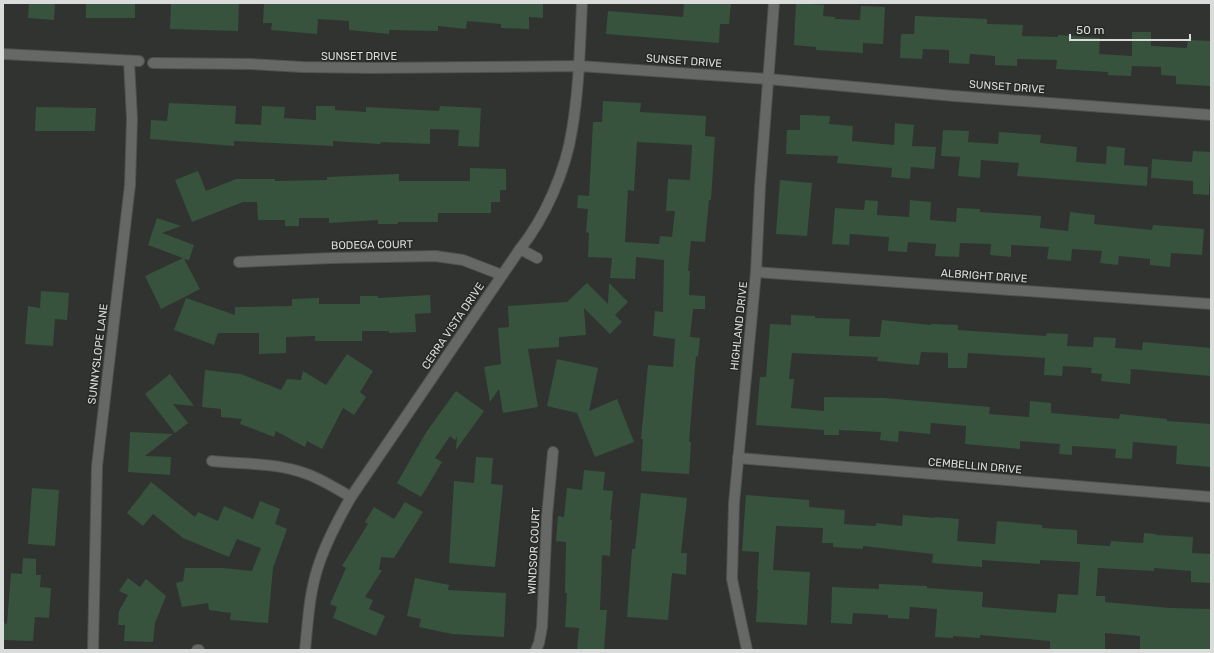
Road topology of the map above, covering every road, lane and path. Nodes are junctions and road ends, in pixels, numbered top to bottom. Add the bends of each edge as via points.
1 (582, 3) edge
2 (774, 3) edge
3 (3, 54) edge
4 (153, 63) dead end
5 (578, 66) junction
6 (768, 79) junction
7 (1211, 115) edge
8 (520, 249) junction
9 (537, 258) dead end
10 (239, 262) dead end
11 (756, 272) junction
12 (502, 275) junction
13 (1211, 304) edge
14 (553, 452) dead end
15 (738, 458) junction
16 (212, 461) dead end
17 (351, 497) junction
18 (1211, 497) edge
19 (92, 650) edge
20 (304, 650) edge
21 (536, 650) edge
22 (747, 650) edge

1 - 5 street, CERRA VISTA DRIVE
2 - 6 street, HIGHLAND DRIVE
3 - 19 street, SUNNYSLOPE LANE via 134,61 130,185 97,466
4 - 5 street, SUNSET DRIVE via 372,68
5 - 6 street, SUNSET DRIVE
5 - 8 street, CERRA VISTA DRIVE via 572,132 561,175 548,205
6 - 7 street, SUNSET DRIVE
6 - 11 street, HIGHLAND DRIVE
8 - 9 street
8 - 12 street, CERRA VISTA DRIVE
10 - 12 street, BODEGA COURT via 435,256 463,260
11 - 13 street, ALBRIGHT DRIVE
11 - 15 street, HIGHLAND DRIVE
12 - 17 street, CERRA VISTA DRIVE
14 - 21 street, WINDSOR COURT via 542,627
15 - 18 street, CEMBELLIN DRIVE
15 - 22 street, HIGHLAND DRIVE via 732,579
16 - 17 street via 283,467 300,471
17 - 20 street, CERRA VISTA DRIVE via 318,567 310,602

